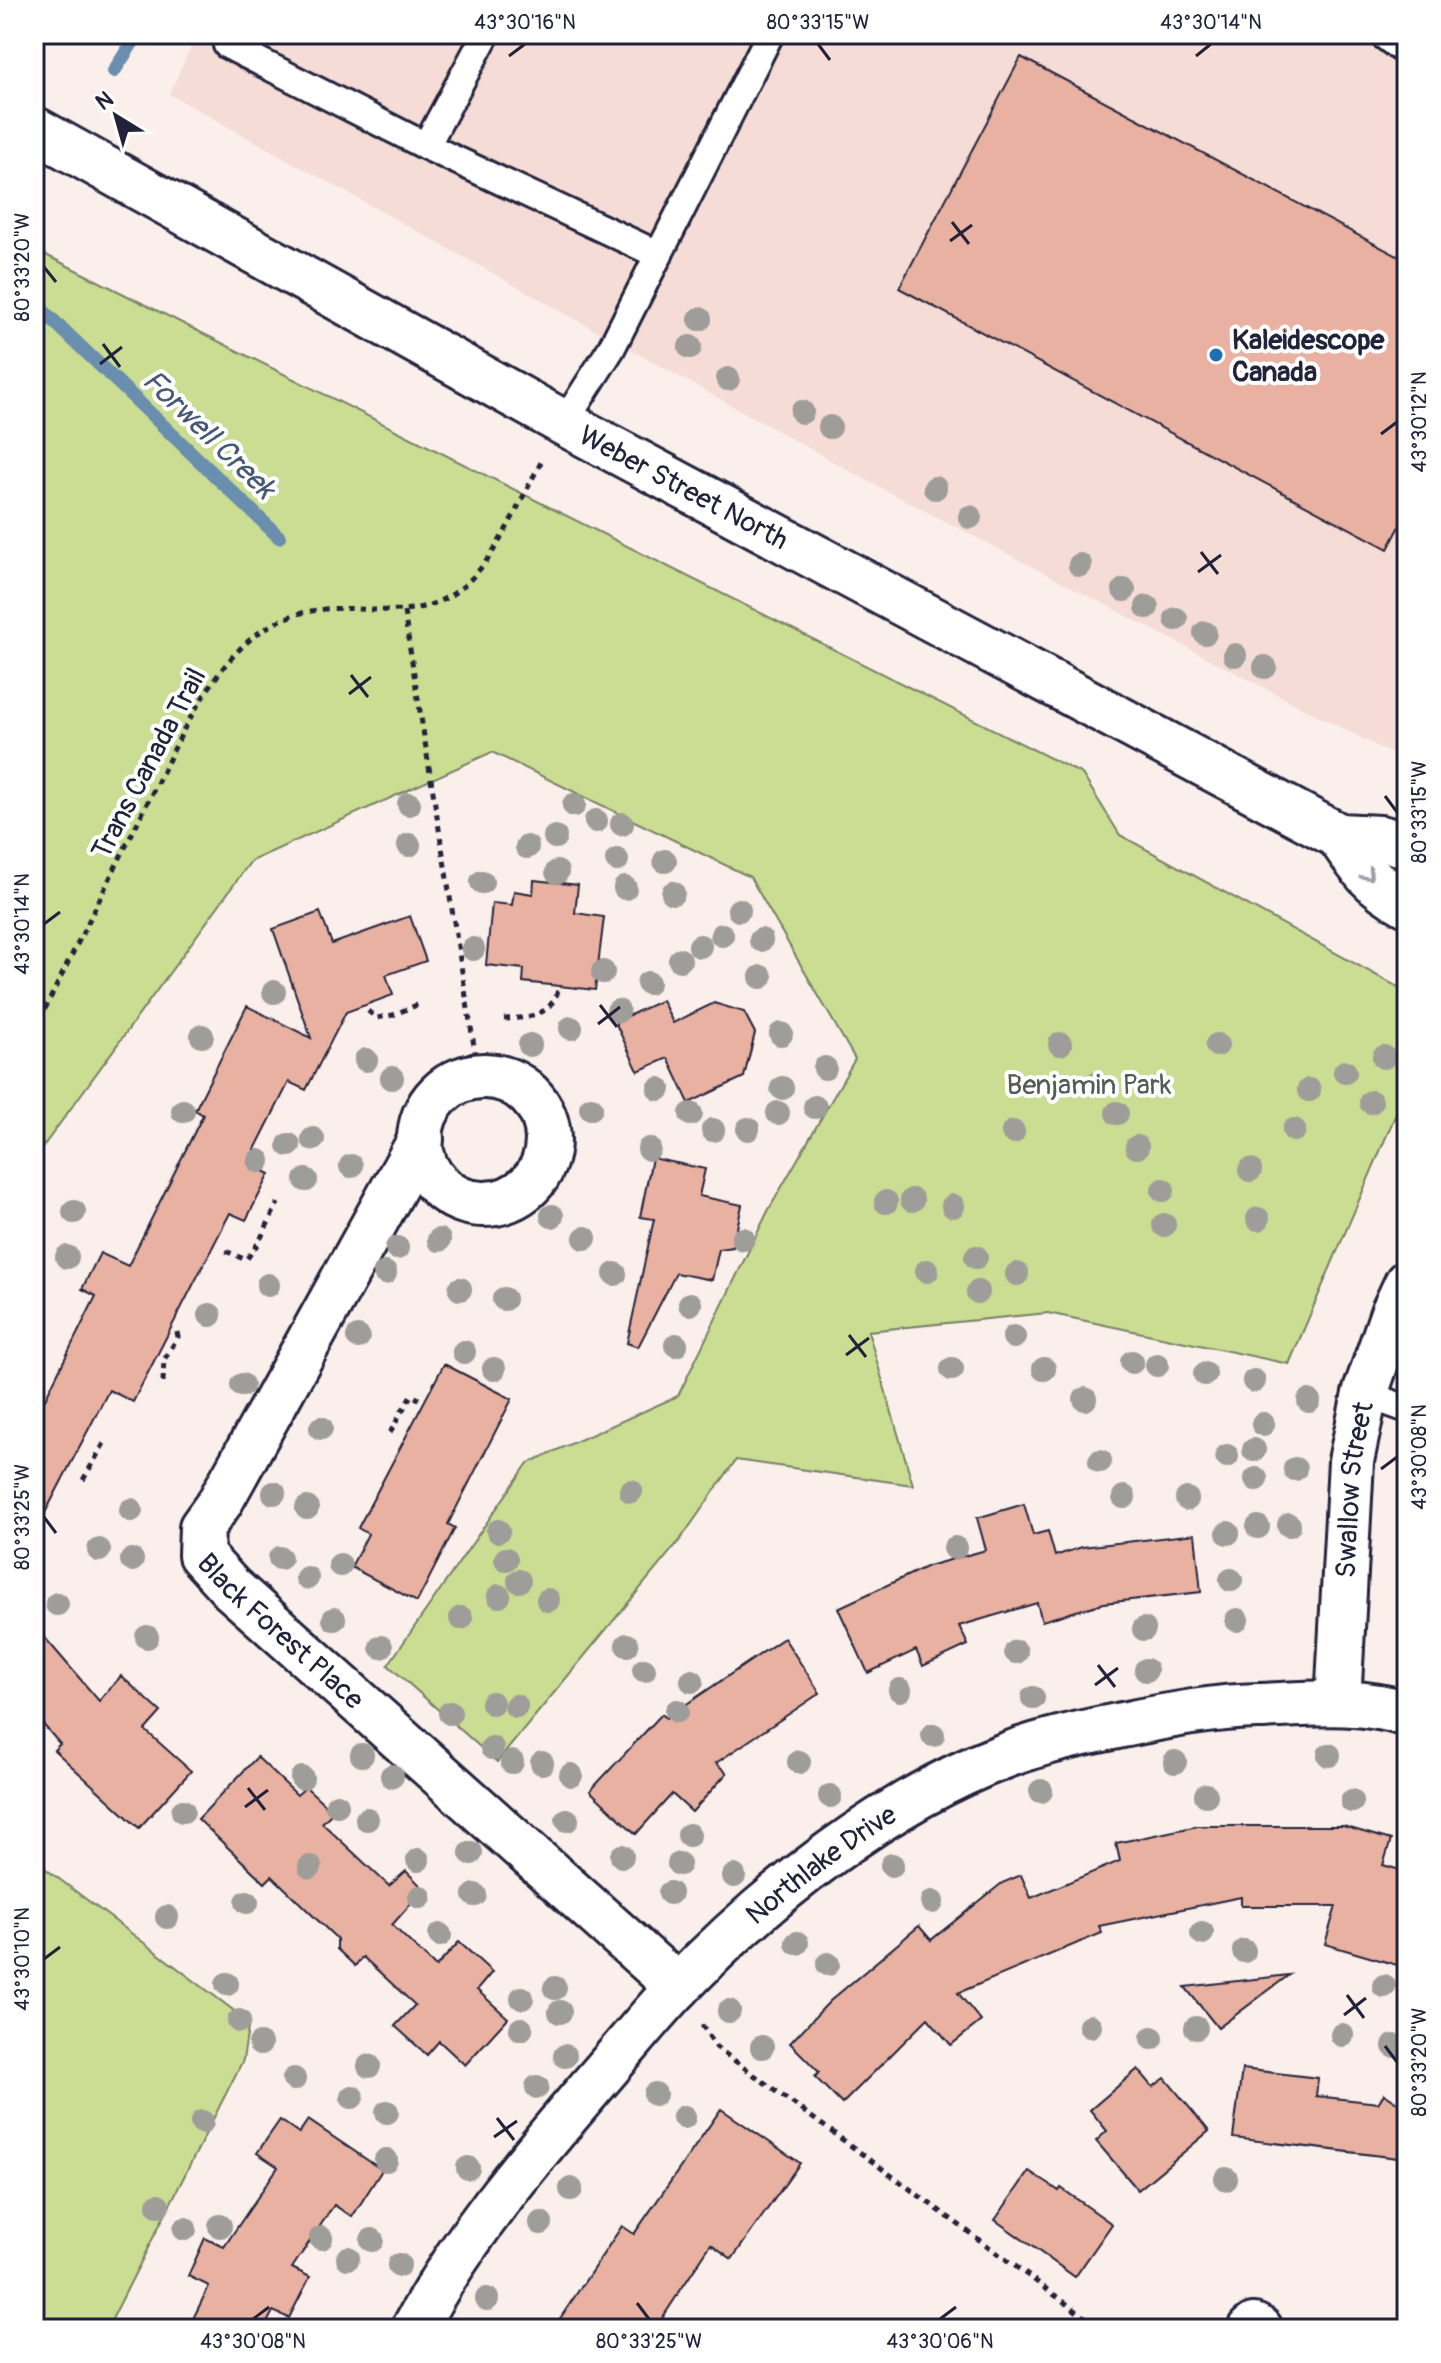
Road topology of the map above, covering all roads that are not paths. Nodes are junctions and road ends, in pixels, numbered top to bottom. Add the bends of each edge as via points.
1 (486, 34) edge
2 (770, 34) edge
3 (1382, 34) edge
4 (227, 45) dead end
5 (1407, 53) edge
6 (34, 129) edge
7 (426, 146) junction
8 (659, 255) junction
9 (564, 423) junction
10 (1339, 836) junction
11 (1407, 845) edge
12 (1407, 904) edge
13 (421, 1139) junction
14 (1407, 1283) edge
15 (1365, 1394) junction
16 (1407, 1409) edge
17 (1338, 1703) junction
18 (1407, 1714) edge
19 (678, 1987) junction
20 (414, 2329) edge
21 (1250, 2329) edge
22 (1260, 2329) edge

1 - 7 lane
2 - 8 lane
3 - 5 lane
4 - 7 lane
6 - 9 street, Weber Street North
7 - 8 lane
8 - 9 lane via 611,349
9 - 10 street, Weber Street North
10 - 11 street, Weber Street North
10 -> 12 street, Weber Street North via 1365,876
13 - 13 street, Black Forest Place via 428,1110 446,1089 479,1077 508,1080 523,1088 542,1113 547,1151 542,1170 528,1188 505,1202 488,1204 454,1197 436,1183 425,1164
13 - 19 street, Black Forest Place via 202,1527 201,1555 231,1588
14 - 15 street, Swallow Street
15 - 16 lane
15 - 17 street, Swallow Street via 1349,1474
17 - 18 street, Northlake Drive
17 - 19 street, Northlake Drive via 1201,1709 1056,1740 987,1763 891,1811 832,1853 736,1930
19 - 20 street, Northlake Drive via 477,2225
21 - 22 street

